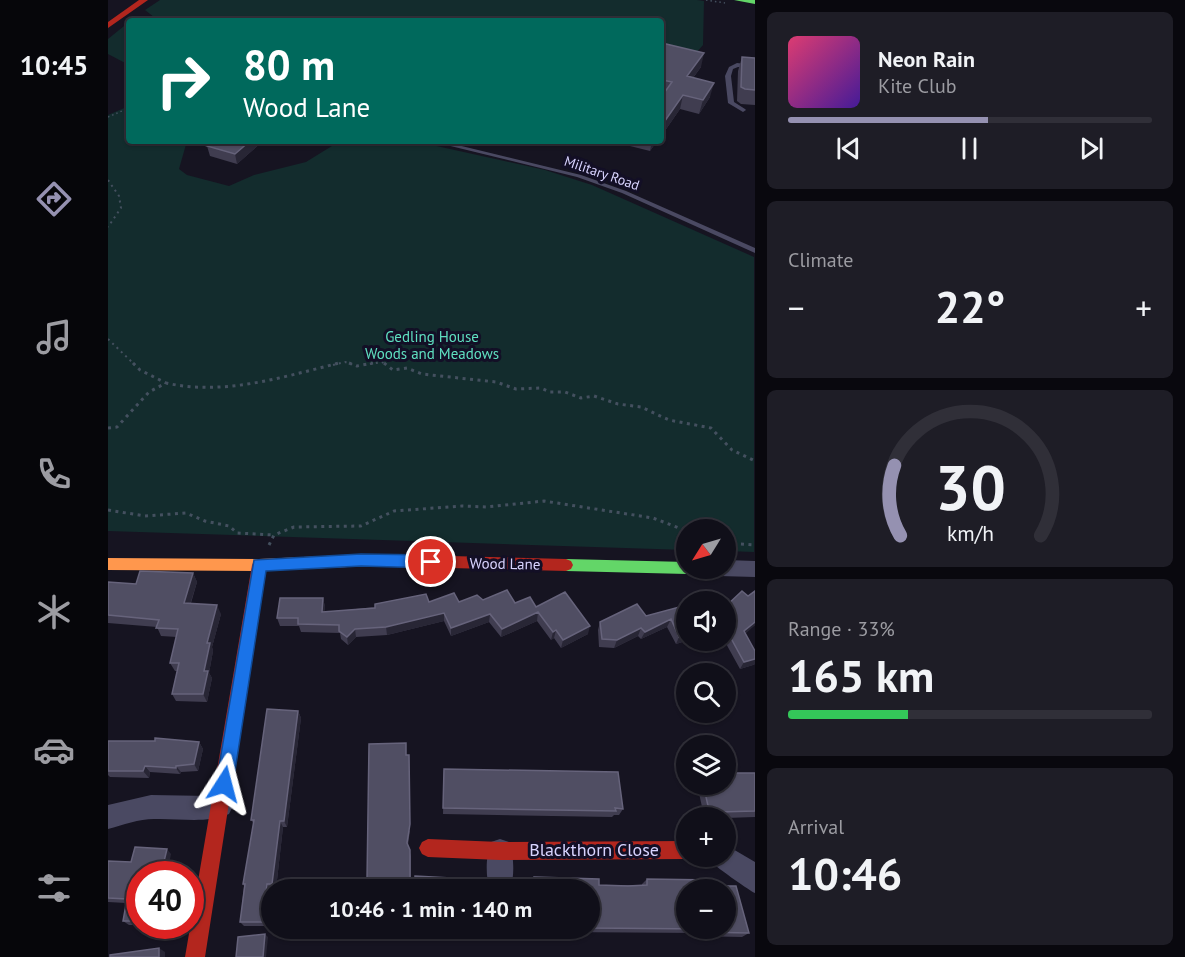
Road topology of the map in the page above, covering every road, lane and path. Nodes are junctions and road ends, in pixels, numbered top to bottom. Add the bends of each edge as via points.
1 (144, 0) edge
2 (738, 0) edge
3 (754, 3) edge
4 (108, 26) edge
5 (754, 67) edge
6 (718, 80) dead end
7 (729, 81) junction
8 (126, 109) edge
9 (743, 110) dead end
10 (108, 117) edge
11 (446, 144) edge
12 (108, 180) edge
13 (108, 227) edge
14 (754, 251) edge
15 (108, 339) edge
16 (166, 382) junction
17 (108, 428) edge
18 (754, 461) edge
19 (108, 510) edge
20 (676, 527) edge
21 (274, 535) junction
22 (736, 544) edge
23 (754, 545) edge
24 (108, 564) edge
25 (259, 565) junction
26 (676, 568) edge
27 (736, 568) edge
28 (754, 569) edge
29 (221, 806) junction
30 (108, 817) edge
31 (428, 848) dead end
32 (501, 850) junction
33 (676, 850) edge
34 (736, 864) edge
35 (500, 879) edge
36 (754, 881) edge
37 (195, 957) edge

1 - 4 street
2 - 3 street
5 - 7 lane via 731,68
6 - 7 lane
7 - 9 lane via 731,103
8 - 10 path
11 - 14 lane, Military Road via 579,176 624,192
12 - 13 path via 120,196 121,208
15 - 16 path via 140,370
16 - 17 path via 148,392 117,427
16 - 18 path via 179,387 218,387 345,362 357,366 382,362 393,370 407,368 422,374 496,382 516,389 541,388 641,407 669,420 711,428 732,450
19 - 21 path via 145,516 186,513 229,526 237,533
20 - 21 path via 605,508 544,501 394,511 360,526 294,527
21 - 25 path
22 - 23 path
24 - 25 street, Wood Lane
25 - 26 street, Wood Lane via 361,560
25 - 29 street
27 - 28 street
29 - 30 street via 150,807
29 - 37 street
31 - 32 street, Blackthorn Close
32 - 33 street, Blackthorn Close
32 - 35 street
34 - 36 street

